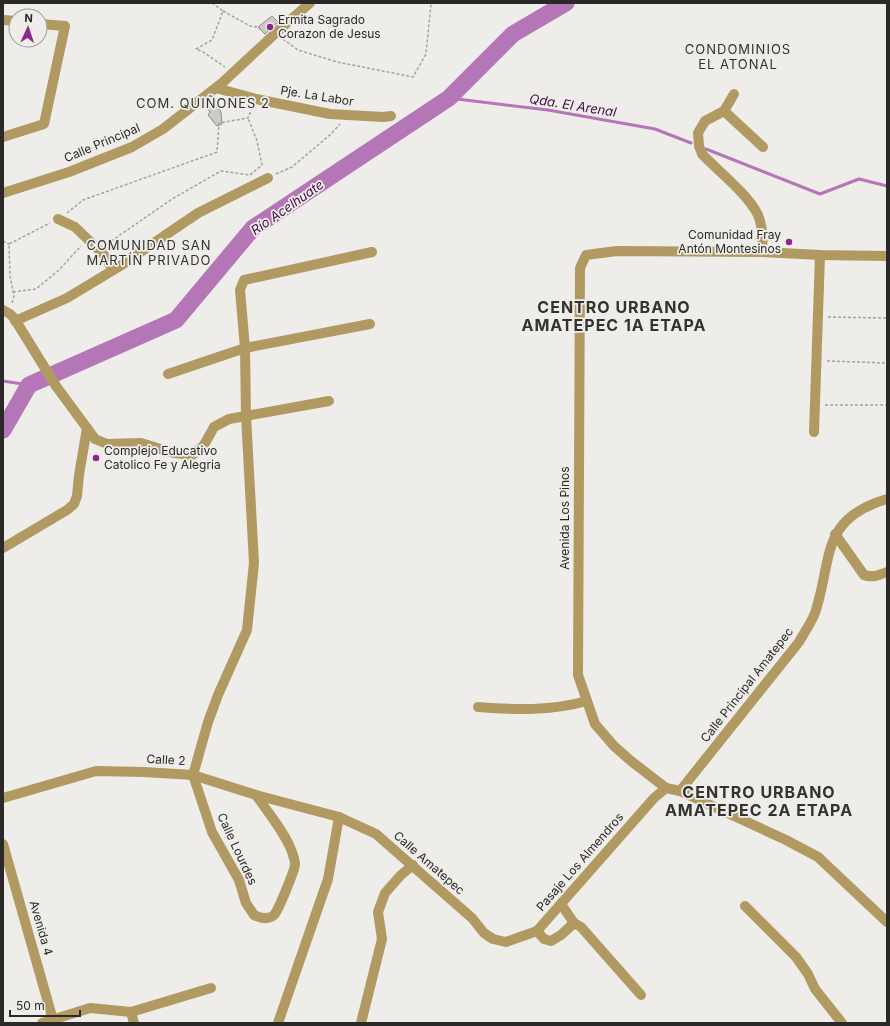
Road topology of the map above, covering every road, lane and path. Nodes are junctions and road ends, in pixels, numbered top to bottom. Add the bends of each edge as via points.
1 (212, 3) edge
2 (310, 3) edge
3 (429, 3) edge
4 (223, 11) junction
5 (48, 25) edge
6 (272, 36) junction
7 (233, 73) junction
8 (216, 88) junction
9 (734, 94) dead end
10 (256, 99) junction
11 (724, 111) junction
12 (347, 115) junction
13 (391, 116) dead end
14 (248, 118) junction
15 (3, 137) edge
16 (762, 147) dead end
17 (268, 178) joint
18 (3, 193) edge
19 (58, 219) junction
20 (87, 239) junction
21 (3, 241) edge
22 (9, 244) junction
23 (98, 249) junction
24 (372, 252) dead end
25 (762, 252) junction
26 (820, 255) junction
27 (887, 256) edge
28 (113, 270) junction
29 (13, 292) junction
30 (9, 315) edge
31 (818, 316) junction
32 (887, 318) edge
33 (370, 324) dead end
34 (245, 348) junction
35 (817, 360) junction
36 (887, 362) edge
37 (168, 374) dead end
38 (329, 401) dead end
39 (815, 404) junction
40 (887, 406) edge
41 (246, 416) junction
42 (87, 428) junction
43 (814, 432) dead end
44 (887, 499) edge
45 (835, 534) junction
46 (3, 548) edge
47 (887, 572) edge
48 (587, 701) junction
49 (478, 707) dead end
50 (193, 775) junction
51 (666, 788) junction
52 (680, 791) junction
53 (256, 795) junction
54 (3, 798) edge
55 (326, 814) joint
56 (339, 817) junction
57 (3, 844) edge
58 (413, 865) junction
59 (561, 904) junction
60 (745, 906) dead end
61 (887, 922) edge
62 (574, 923) junction
63 (537, 931) junction
64 (506, 942) joint
65 (211, 988) dead end
66 (641, 995) dead end
67 (131, 1012) junction
68 (53, 1020) junction
69 (42, 1023) edge
70 (134, 1023) edge
71 (278, 1023) edge
72 (361, 1023) edge
73 (842, 1023) edge

1 - 4 path
2 - 6 street, Calle Principal
3 - 6 path via 431,11 426,54 414,78 337,62 298,50
4 - 6 path
4 - 7 path via 212,40 196,49
5 - 15 street via 65,26 44,124
6 - 7 street, Calle Principal
7 - 8 street, Calle Principal
8 - 10 street, Pje. La Labor
8 - 18 street, Calle Principal via 163,129 132,147 69,172
9 - 11 street
10 - 12 street, Pje. La Labor
10 - 14 path
11 - 16 street
11 - 25 street via 705,121 698,133 699,146 702,154 745,197 758,215 763,240
12 - 13 street, Pje. La Labor
12 - 17 path via 331,134 292,167
14 - 19 path via 219,123 217,152 83,200
14 - 23 path via 257,141 262,165 250,175 221,171 172,199
17 - 28 street via 198,213
19 - 20 street via 75,227
19 - 22 path
20 - 23 street
20 - 29 path via 59,270 36,289
21 - 22 path
22 - 29 path
23 - 28 street
24 - 34 street via 244,280 240,290
25 - 26 street, Avenida Los Pinos
25 - 48 street, Avenida Los Pinos via 617,251 586,255 580,268 578,675
26 - 27 street, Avenida Los Pinos
26 - 31 street
28 - 30 street via 67,298
29 - 30 path
30 - 42 street
31 - 32 path
31 - 35 street
33 - 34 street
34 - 37 street
34 - 41 street
35 - 36 path
35 - 39 street
38 - 41 street
39 - 40 path
39 - 43 street
41 - 42 street via 214,427 204,445 192,455 174,453 141,443 107,444 95,439
41 - 50 street via 254,563 247,630 218,695
42 - 46 street via 74,504
44 - 45 street, Calle Principal Amatepec via 849,517
45 - 47 street via 864,576 876,576
45 - 52 street, Calle Principal Amatepec via 829,549 815,613 799,642
48 - 49 street via 567,707 551,708
48 - 51 street, Avenida Los Pinos via 595,724 614,746
50 - 53 street, Calle 2
50 - 53 street, Calle Lourdes via 212,832 239,880 246,903 254,915 263,919 273,915 282,901 295,864 285,838
50 - 54 street, Calle 2 via 96,771
51 - 52 street, Avenida Los Pinos
51 - 59 street, Pasaje Los Almendros via 654,798
52 - 61 street, Avenida Los Pinos via 818,857
53 - 55 street, Calle 2
55 - 56 street, Calle Amatepec
56 - 58 street, Calle Amatepec via 376,834
56 - 71 street via 328,879
57 - 68 street, Avenida 4
58 - 64 street, Calle Amatepec via 472,918 484,933 493,939
58 - 72 street via 385,893 378,912 382,939
59 - 62 street
59 - 63 street, Pasaje Los Almendros
60 - 73 street via 796,957 815,989
62 - 63 street via 561,936 551,941 544,939
62 - 66 street via 581,927
63 - 64 street, Pasaje Los Almendros
65 - 67 street
67 - 68 street via 90,1008
67 - 70 street
68 - 69 street

